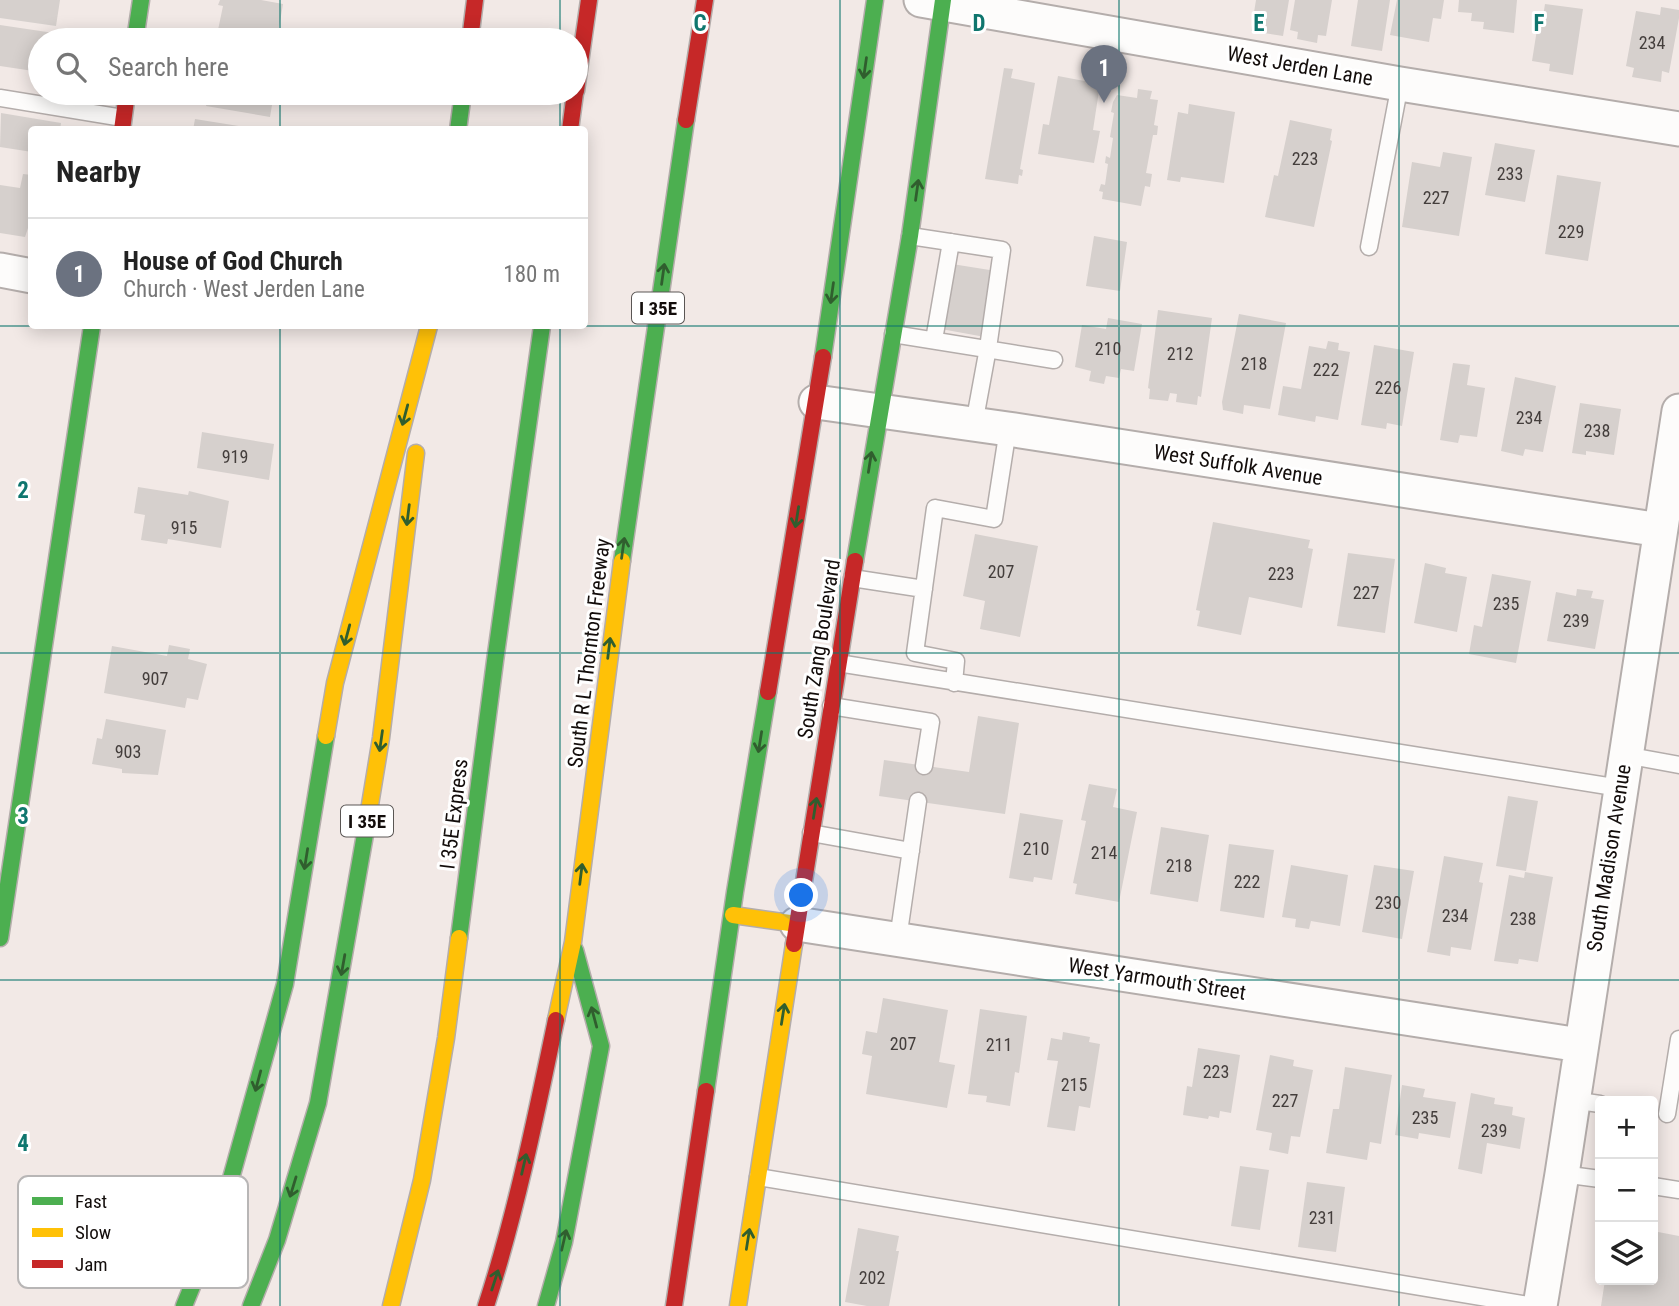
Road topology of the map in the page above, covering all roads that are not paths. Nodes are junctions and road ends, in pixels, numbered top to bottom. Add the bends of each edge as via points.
1 (141, 0) edge
2 (475, 0) edge
3 (589, 0) edge
4 (705, 0) edge
5 (875, 0) edge
6 (936, 1) edge
7 (137, 28) edge
8 (472, 28) edge
9 (585, 28) edge
10 (1399, 84) junction
11 (0, 97) edge
12 (28, 103) edge
13 (36, 105) edge
14 (125, 105) edge
15 (461, 105) edge
16 (574, 105) edge
17 (123, 124) edge
18 (459, 126) edge
19 (571, 126) edge
20 (1679, 129) edge
21 (910, 236) junction
22 (951, 242) junction
23 (1369, 247) dead end
24 (0, 270) edge
25 (28, 275) edge
26 (91, 329) edge
27 (429, 329) edge
28 (430, 329) edge
29 (542, 329) edge
30 (893, 334) junction
31 (934, 340) junction
32 (988, 348) junction
33 (1054, 360) dead end
34 (816, 402) junction
35 (879, 411) junction
36 (1679, 411) edge
37 (974, 424) junction
38 (1008, 429) junction
39 (1660, 530) junction
40 (852, 578) junction
41 (924, 589) junction
42 (838, 663) junction
43 (954, 682) junction
44 (831, 706) junction
45 (1625, 755) junction
46 (1679, 765) edge
47 (924, 766) dead end
48 (1620, 788) junction
49 (11, 797) edge
50 (918, 801) dead end
51 (811, 833) junction
52 (911, 851) junction
53 (733, 915) junction
54 (797, 924) junction
55 (0, 939) edge
56 (898, 939) junction
57 (573, 942) junction
58 (1679, 1039) edge
59 (1580, 1045) junction
60 (1586, 1102) edge
61 (1666, 1114) edge
62 (1562, 1174) junction
63 (232, 1176) edge
64 (758, 1177) junction
65 (1595, 1178) edge
66 (1658, 1187) edge
67 (1679, 1190) edge
68 (191, 1288) edge
69 (184, 1306) edge
70 (251, 1306) edge
71 (391, 1306) edge
72 (486, 1306) edge
73 (546, 1306) edge
74 (674, 1306) edge
75 (738, 1306) edge
76 (1537, 1306) edge

1 - 7 main road
2 - 8 main road
3 - 9 main road
57 -> 4 main road, South R L Thornton Freeway / I 35E via 615,602
5 -> 34 main road, South Zang Boulevard
6 - 10 street, West Jerden Lane
21 -> 6 main road, South Zang Boulevard
10 - 20 street, West Jerden Lane
10 - 23 lane
11 - 12 lane
13 - 17 lane
14 - 17 main road
15 - 18 main road
16 - 19 main road
21 - 22 lane
21 - 30 main road, South Zang Boulevard
22 - 31 lane
22 - 32 lane via 1002,250
24 - 25 street
26 - 49 main road
27 -> 63 main road via 335,683 285,984
28 -> 70 main road, I 35E via 381,738 344,961 318,1103 277,1240
29 - 71 main road, I 35E Express via 446,1038 422,1180
30 - 31 lane
30 - 35 main road, South Zang Boulevard
31 - 32 lane
32 - 33 lane
32 - 37 lane
34 - 35 street, West Suffolk Avenue
34 -> 53 main road, South Zang Boulevard
35 - 37 street, West Suffolk Avenue
40 -> 35 main road, South Zang Boulevard
36 - 39 street, South Madison Avenue
37 - 38 street, West Suffolk Avenue
38 - 39 street, West Suffolk Avenue
38 - 41 lane via 994,519 935,508
39 - 45 street, South Madison Avenue
40 - 41 lane
40 - 42 main road, South Zang Boulevard
41 - 43 lane via 915,653 956,660
42 - 43 lane
42 - 44 main road, South Zang Boulevard
43 - 48 lane
44 - 47 lane via 931,722
51 -> 44 main road, South Zang Boulevard
45 - 46 lane
45 - 48 street, South Madison Avenue
48 - 59 street, South Madison Avenue
49 - 55 main road
50 - 52 lane
51 - 52 lane
51 - 54 main road, South Zang Boulevard
52 - 56 lane
53 - 54 main road, West Yarmouth Street
53 - 74 main road, South Zang Boulevard
54 - 56 street, West Yarmouth Street
64 -> 54 main road, South Zang Boulevard
56 - 59 street, West Yarmouth Street
72 -> 57 main road, South R L Thornton Freeway / I 35E via 503,1254
73 -> 57 main road via 564,1242 601,1046
58 - 61 lane
59 - 60 street, South Madison Avenue
60 - 62 street, South Madison Avenue
62 - 65 lane
62 - 76 street, South Madison Avenue
75 -> 64 main road, South Zang Boulevard
64 - 76 lane
66 - 67 lane
68 -> 69 main road

